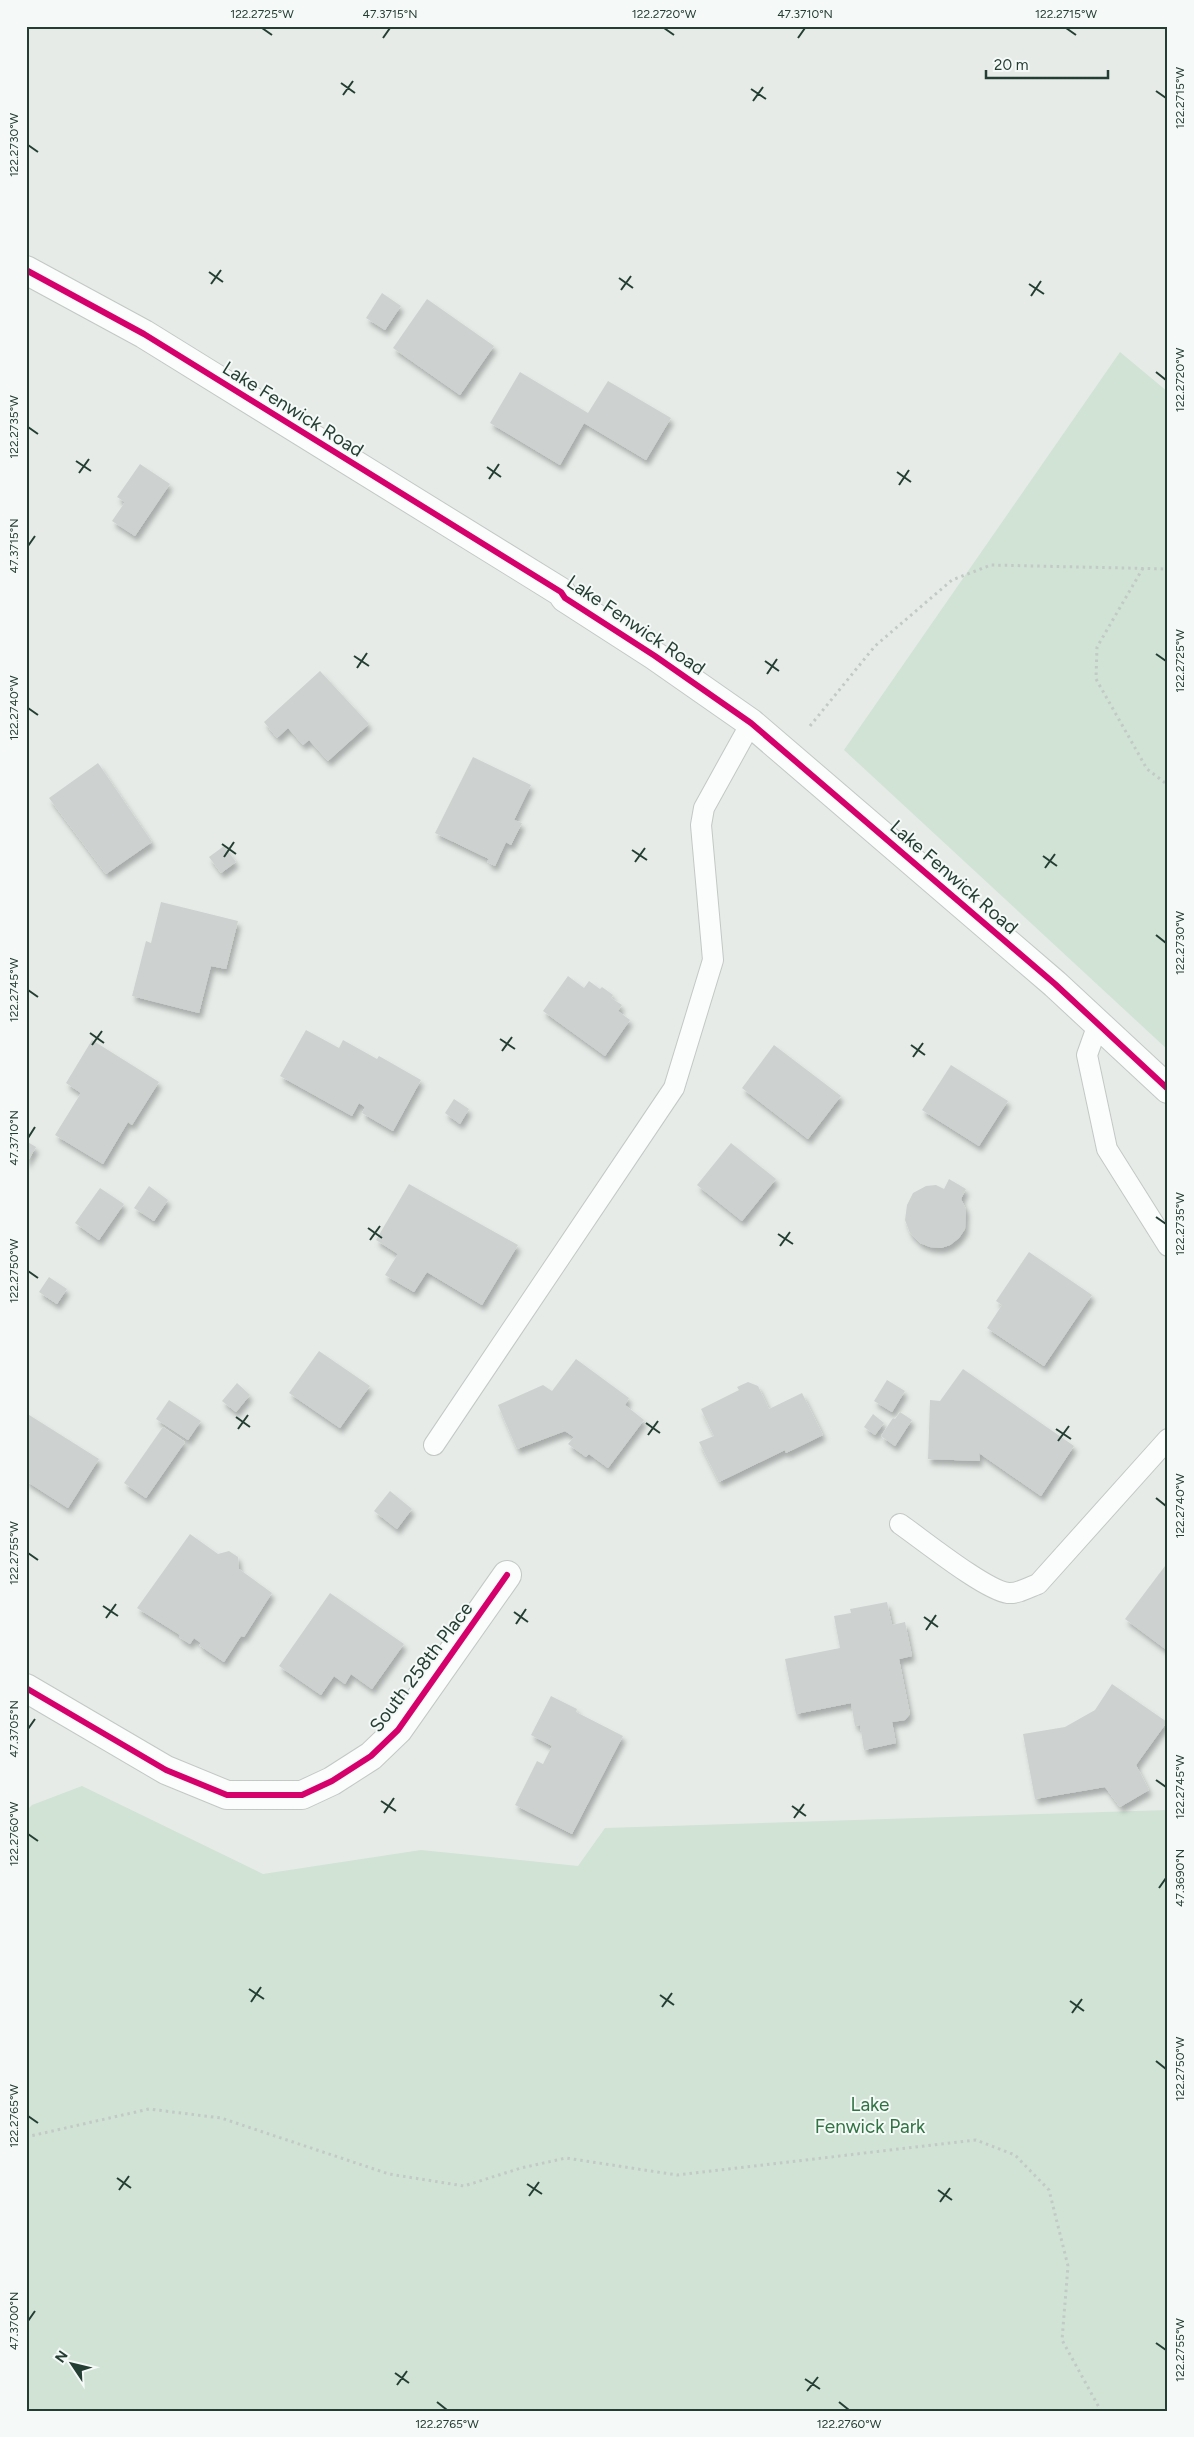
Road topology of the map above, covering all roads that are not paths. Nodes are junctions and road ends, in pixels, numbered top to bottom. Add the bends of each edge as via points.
1 (26, 270) edge
2 (751, 722) junction
3 (1098, 1024) junction
4 (1168, 1089) edge
5 (1168, 1246) edge
6 (1168, 1439) edge
7 (434, 1445) dead end
8 (900, 1524) dead end
9 (507, 1575) dead end
10 (26, 1688) edge

1 - 2 street, Lake Fenwick Road via 144,334 561,592
2 - 3 street, Lake Fenwick Road
2 - 7 lane via 704,808 701,825 713,960 674,1088
3 - 4 street, Lake Fenwick Road
3 - 5 lane via 1086,1055 1107,1149
6 - 8 lane via 1038,1584 1021,1590 1008,1593 986,1584
9 - 10 street, South 258th Place via 398,1730 371,1756 332,1781 302,1795 227,1795 166,1770

